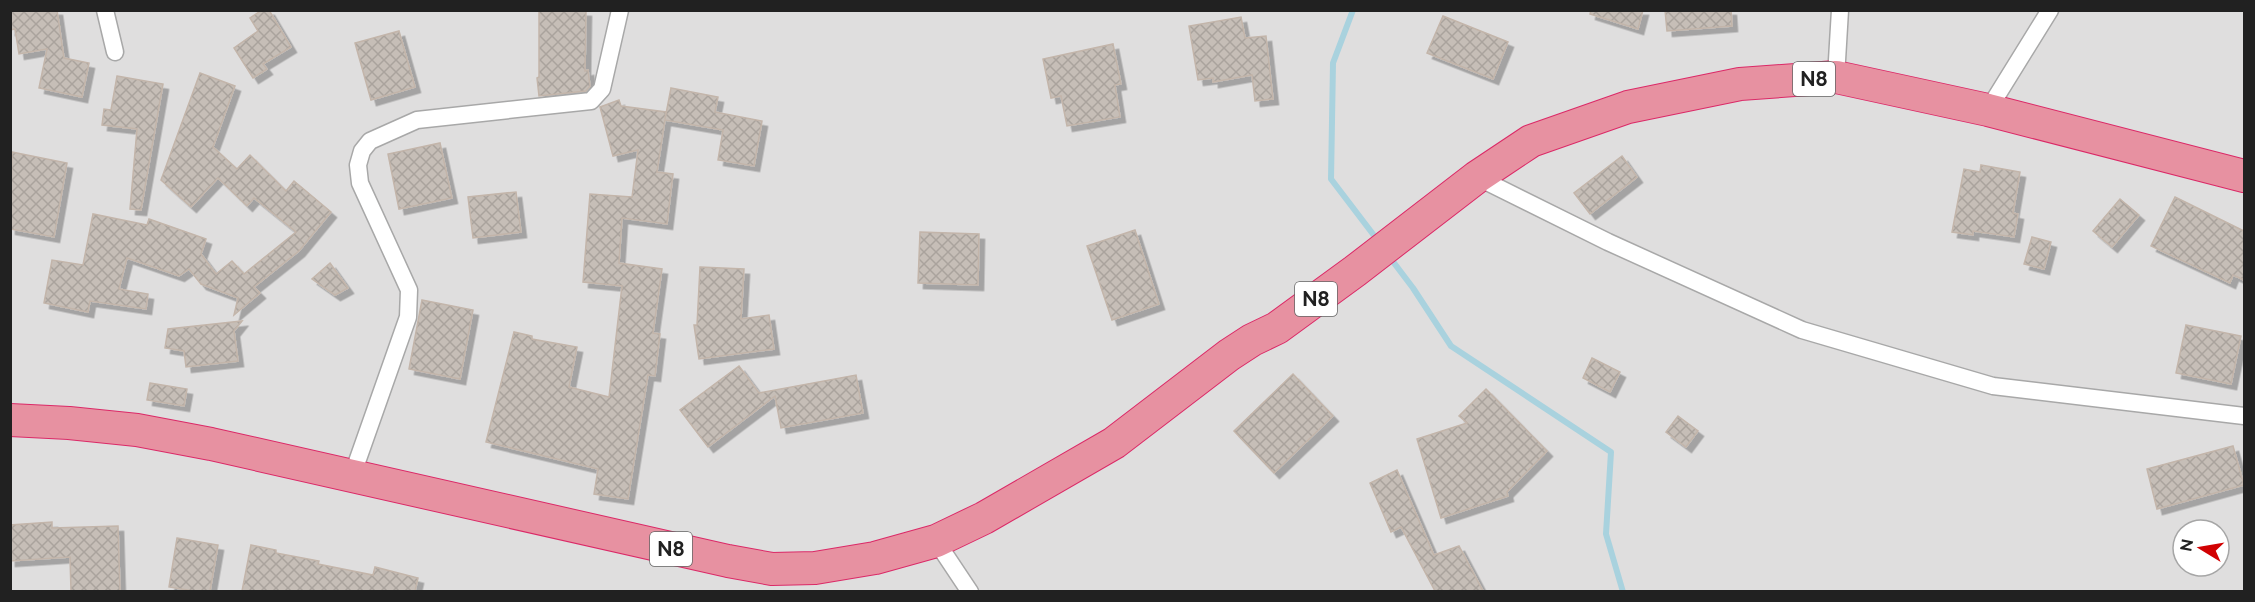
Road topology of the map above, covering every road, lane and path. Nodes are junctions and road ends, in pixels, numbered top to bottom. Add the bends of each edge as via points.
1 (105, 10) edge
2 (620, 10) edge
3 (1840, 10) edge
4 (2050, 10) edge
5 (115, 52) dead end
6 (1836, 77) junction
7 (1988, 110) junction
8 (2244, 176) edge
9 (1477, 177) junction
10 (2244, 416) edge
11 (10, 420) edge
12 (10, 438) edge
13 (352, 476) junction
14 (511, 522) junction
15 (942, 548) junction
16 (970, 591) edge

1 - 5 street
2 - 13 street via 602,89 591,101 417,120 370,141 362,151 358,165 360,183 409,290 408,317
3 - 6 street
4 - 7 street
6 - 7 highway, N8
6 - 9 highway, N8 via 1740,84 1628,106 1531,141
7 - 8 highway, N8
9 - 10 street via 1608,242 1802,330 1993,386
9 - 15 highway, N8 via 1355,271 1277,328 1229,355 1114,443 984,518
11 - 13 highway, N8 via 137,430
12 - 14 highway, N8 via 135,448
13 - 14 highway, N8
14 - 15 highway, N8 via 772,569 814,568
15 - 16 street

